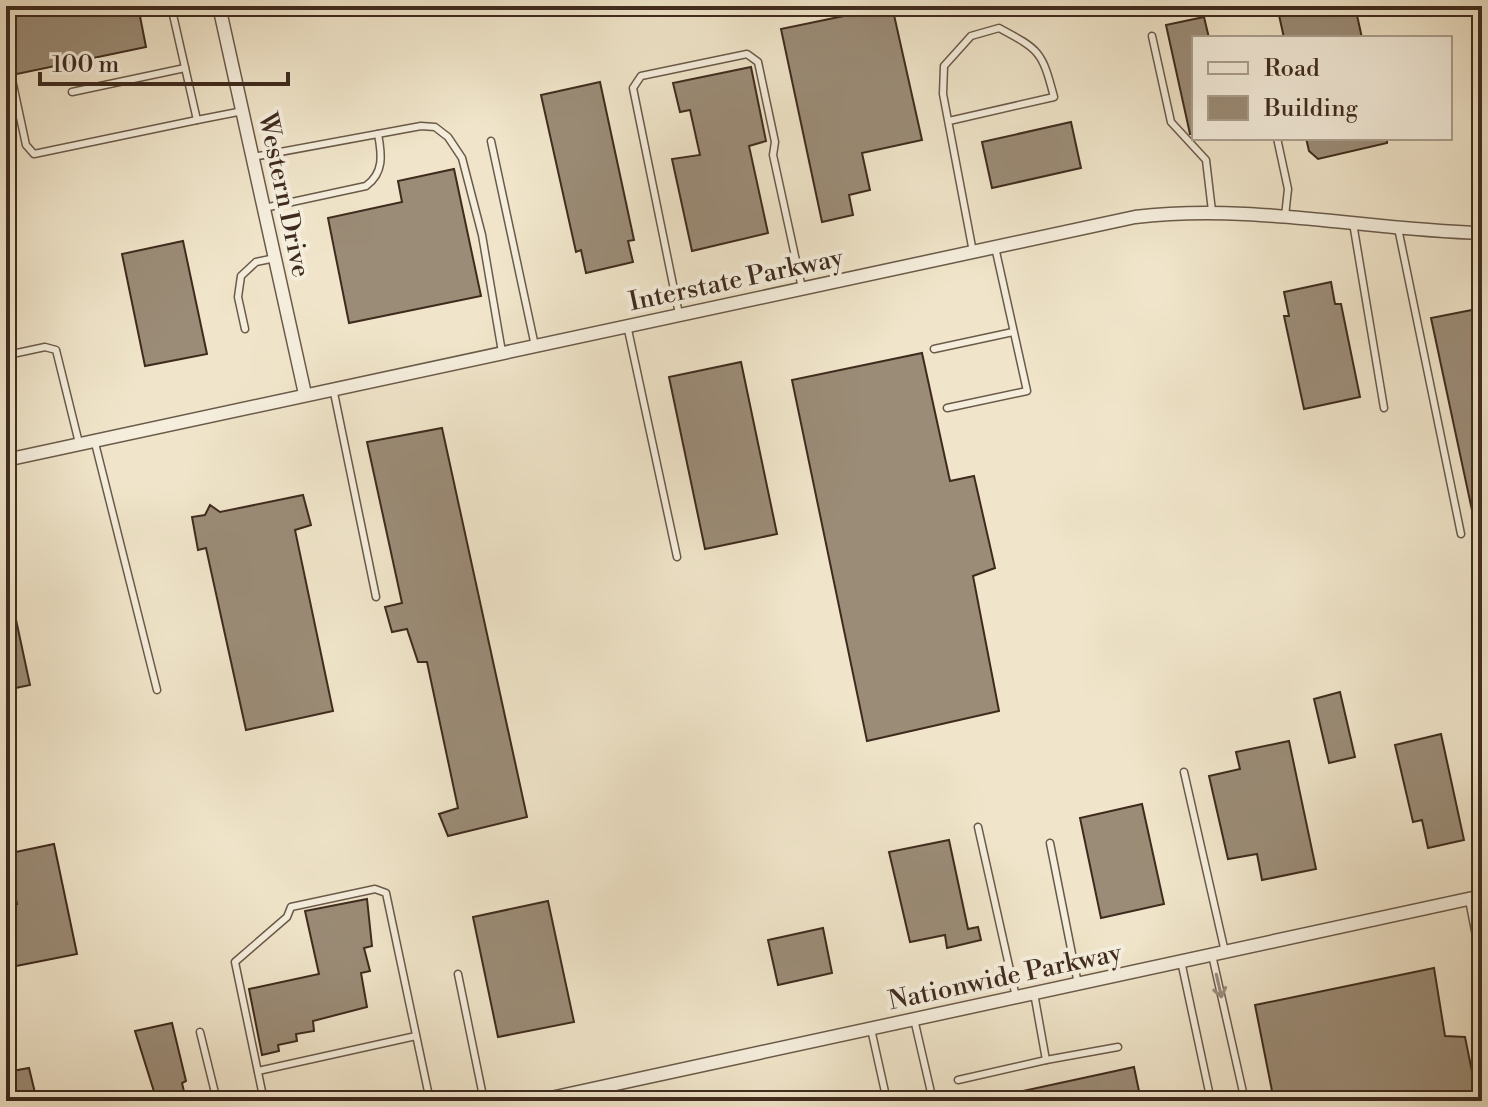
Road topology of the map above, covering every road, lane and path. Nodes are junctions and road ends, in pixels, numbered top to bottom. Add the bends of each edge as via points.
1 (171, 6) edge
2 (219, 6) edge
3 (1152, 36) dead end
4 (185, 68) junction
5 (11, 75) dead end
6 (72, 92) dead end
7 (243, 111) junction
8 (197, 120) junction
9 (949, 121) junction
10 (378, 134) junction
11 (1277, 140) edge
12 (491, 141) dead end
13 (253, 157) junction
14 (264, 208) junction
15 (1212, 211) junction
16 (1285, 216) junction
17 (1353, 223) junction
18 (1398, 228) junction
19 (1482, 233) edge
20 (995, 247) junction
21 (973, 252) junction
22 (275, 258) junction
23 (802, 288) junction
24 (679, 314) junction
25 (627, 325) junction
26 (245, 329) dead end
27 (1013, 332) junction
28 (535, 346) junction
29 (934, 349) dead end
30 (502, 352) junction
31 (17, 353) dead end
32 (333, 388) junction
33 (305, 394) junction
34 (947, 408) dead end
35 (1384, 408) dead end
36 (94, 439) junction
37 (79, 443) junction
38 (6, 460) edge
39 (1461, 534) dead end
40 (677, 557) dead end
41 (376, 597) dead end
42 (157, 690) dead end
43 (1184, 772) dead end
44 (978, 827) dead end
45 (1050, 843) dead end
46 (1476, 898) edge
47 (1225, 952) junction
48 (1212, 955) junction
49 (1480, 959) edge
50 (1181, 961) junction
51 (1482, 967) edge
52 (458, 974) dead end
53 (1078, 984) junction
54 (1034, 993) junction
55 (1016, 997) junction
56 (914, 1019) junction
57 (871, 1029) junction
58 (200, 1032) dead end
59 (416, 1036) junction
60 (1118, 1047) dead end
61 (1046, 1060) junction
62 (258, 1071) junction
63 (958, 1080) dead end
64 (563, 1098) edge
65 (217, 1101) edge
66 (264, 1101) edge
67 (430, 1101) edge
68 (484, 1101) edge
69 (537, 1101) edge
70 (887, 1101) edge
71 (933, 1101) edge
72 (1211, 1101) edge
73 (1245, 1101) edge

1 - 4 lane
2 - 7 street, Western Drive
3 - 15 lane via 1171,122 1206,160
4 - 6 lane
4 - 8 lane
5 - 8 lane via 26,145 34,154
7 - 8 lane
7 - 13 street, Western Drive
9 - 9 lane via 944,66 971,36 999,28 1035,47 1054,97
9 - 21 lane
10 - 13 lane
10 - 14 lane via 380,166 376,179 366,186
10 - 30 lane via 435,127 462,158 482,235
11 - 16 lane via 1288,189
12 - 28 lane
13 - 14 street, Western Drive
14 - 22 street, Western Drive
15 - 16 street, Interstate Parkway
15 - 20 street, Interstate Parkway via 1135,217
16 - 17 street, Interstate Parkway
17 - 18 street, Interstate Parkway
17 - 35 lane
18 - 19 street, Interstate Parkway
18 - 39 lane
20 - 21 street, Interstate Parkway
20 - 27 lane
21 - 23 street, Interstate Parkway
22 - 26 lane via 256,262 241,276 238,297
22 - 33 street, Western Drive
23 - 24 street, Interstate Parkway
23 - 24 lane via 758,62 747,54 641,76 633,88
24 - 25 street, Interstate Parkway
25 - 28 street, Interstate Parkway
25 - 40 lane
27 - 29 lane
27 - 34 lane via 1027,391
28 - 30 street, Interstate Parkway
30 - 32 street, Interstate Parkway
31 - 37 lane via 56,350
32 - 33 street, Interstate Parkway
32 - 41 lane
33 - 36 street, Interstate Parkway
36 - 37 street, Interstate Parkway
36 - 42 lane
37 - 38 street, Interstate Parkway
43 - 47 lane
44 - 55 lane
45 - 53 lane
46 - 47 street, Nationwide Parkway
46 - 49 lane
47 - 48 street, Nationwide Parkway
48 - 50 street, Nationwide Parkway
48 -> 73 lane
49 - 51 lane
50 - 53 street, Nationwide Parkway
50 - 72 lane
52 - 68 lane
53 - 54 street, Nationwide Parkway
54 - 55 street, Nationwide Parkway
54 - 61 lane
55 - 56 street, Nationwide Parkway
56 - 57 street, Nationwide Parkway
56 - 71 lane
57 - 64 street, Nationwide Parkway
57 - 70 lane
58 - 65 lane
59 - 62 lane
59 - 62 lane via 386,893 375,889 291,907 287,917 235,962
59 - 67 lane
60 - 61 lane
61 - 63 lane
62 - 66 lane
64 - 69 street, Nationwide Parkway

